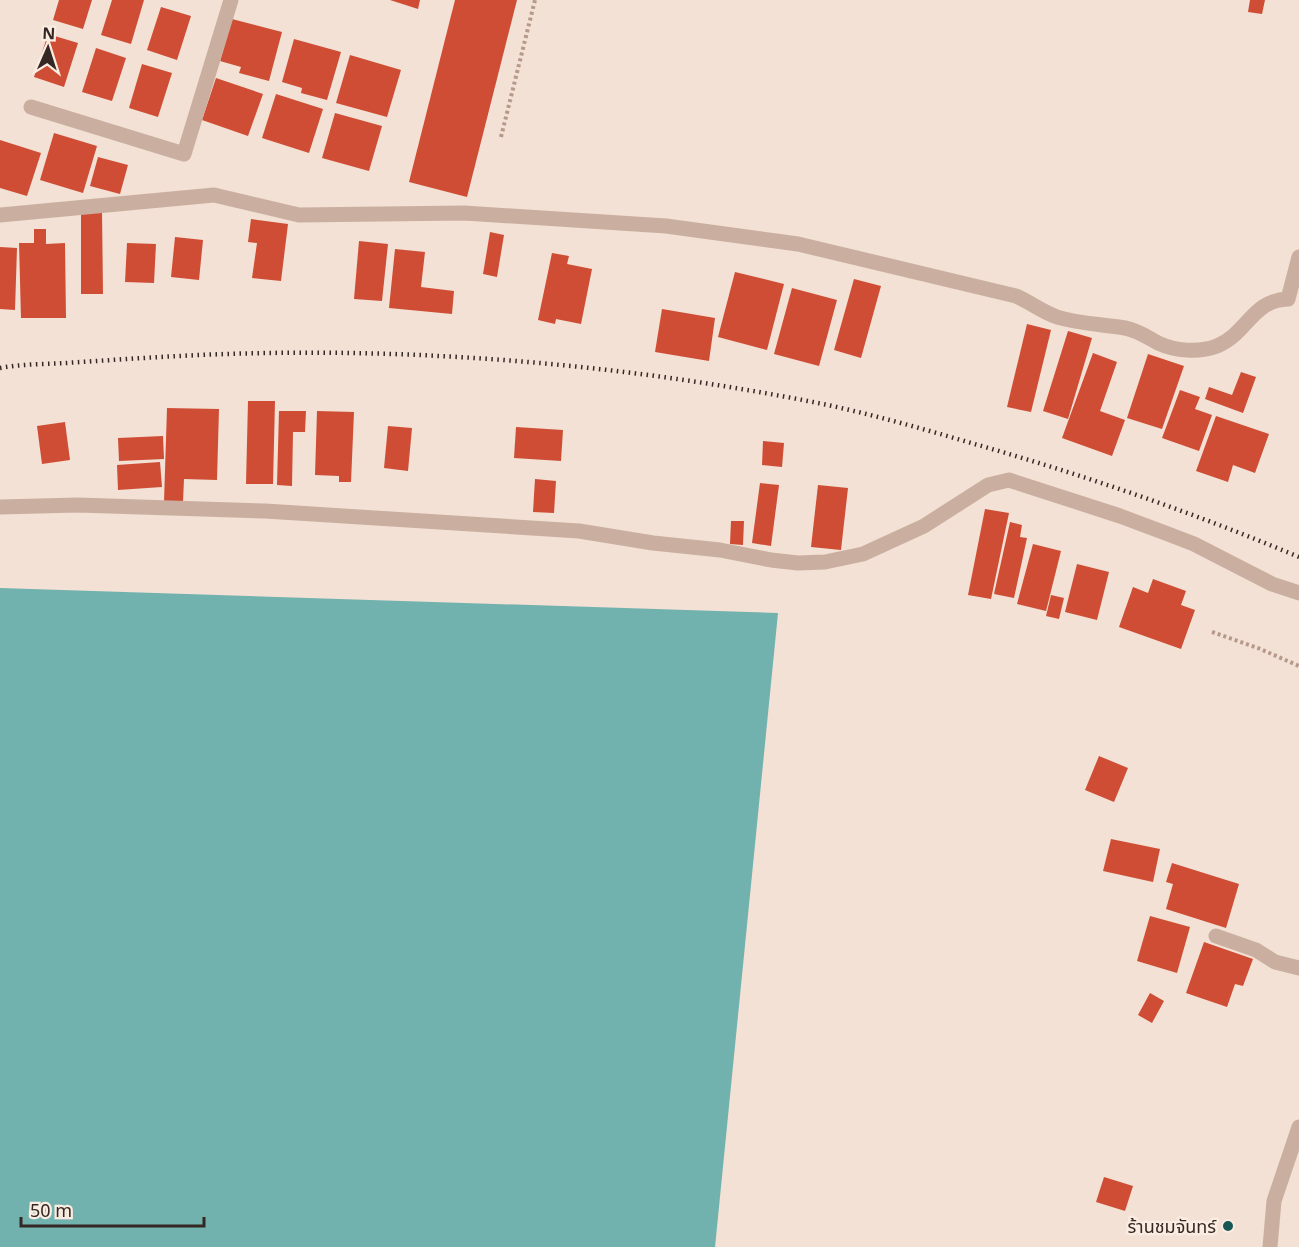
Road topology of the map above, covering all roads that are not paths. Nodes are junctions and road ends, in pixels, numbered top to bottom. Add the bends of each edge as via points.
1 (231, 0) edge
2 (31, 107) dead end
3 (0, 215) edge
4 (1299, 257) edge
5 (1293, 300) edge
6 (0, 507) edge
7 (1299, 593) edge
8 (1216, 936) dead end
9 (1299, 968) edge
10 (1299, 1127) edge
11 (1270, 1247) edge

1 - 2 street via 184,154
3 - 5 street via 214,195 299,215 464,213 711,231 798,244 1016,296 1054,316 1127,328 1181,349 1220,345 1263,305
4 - 5 street
6 - 7 street via 78,505 265,512 579,531 798,563 863,554 924,526 988,485 1009,480 1177,537 1272,584
8 - 9 street via 1256,950 1275,962
10 - 11 street via 1274,1201

